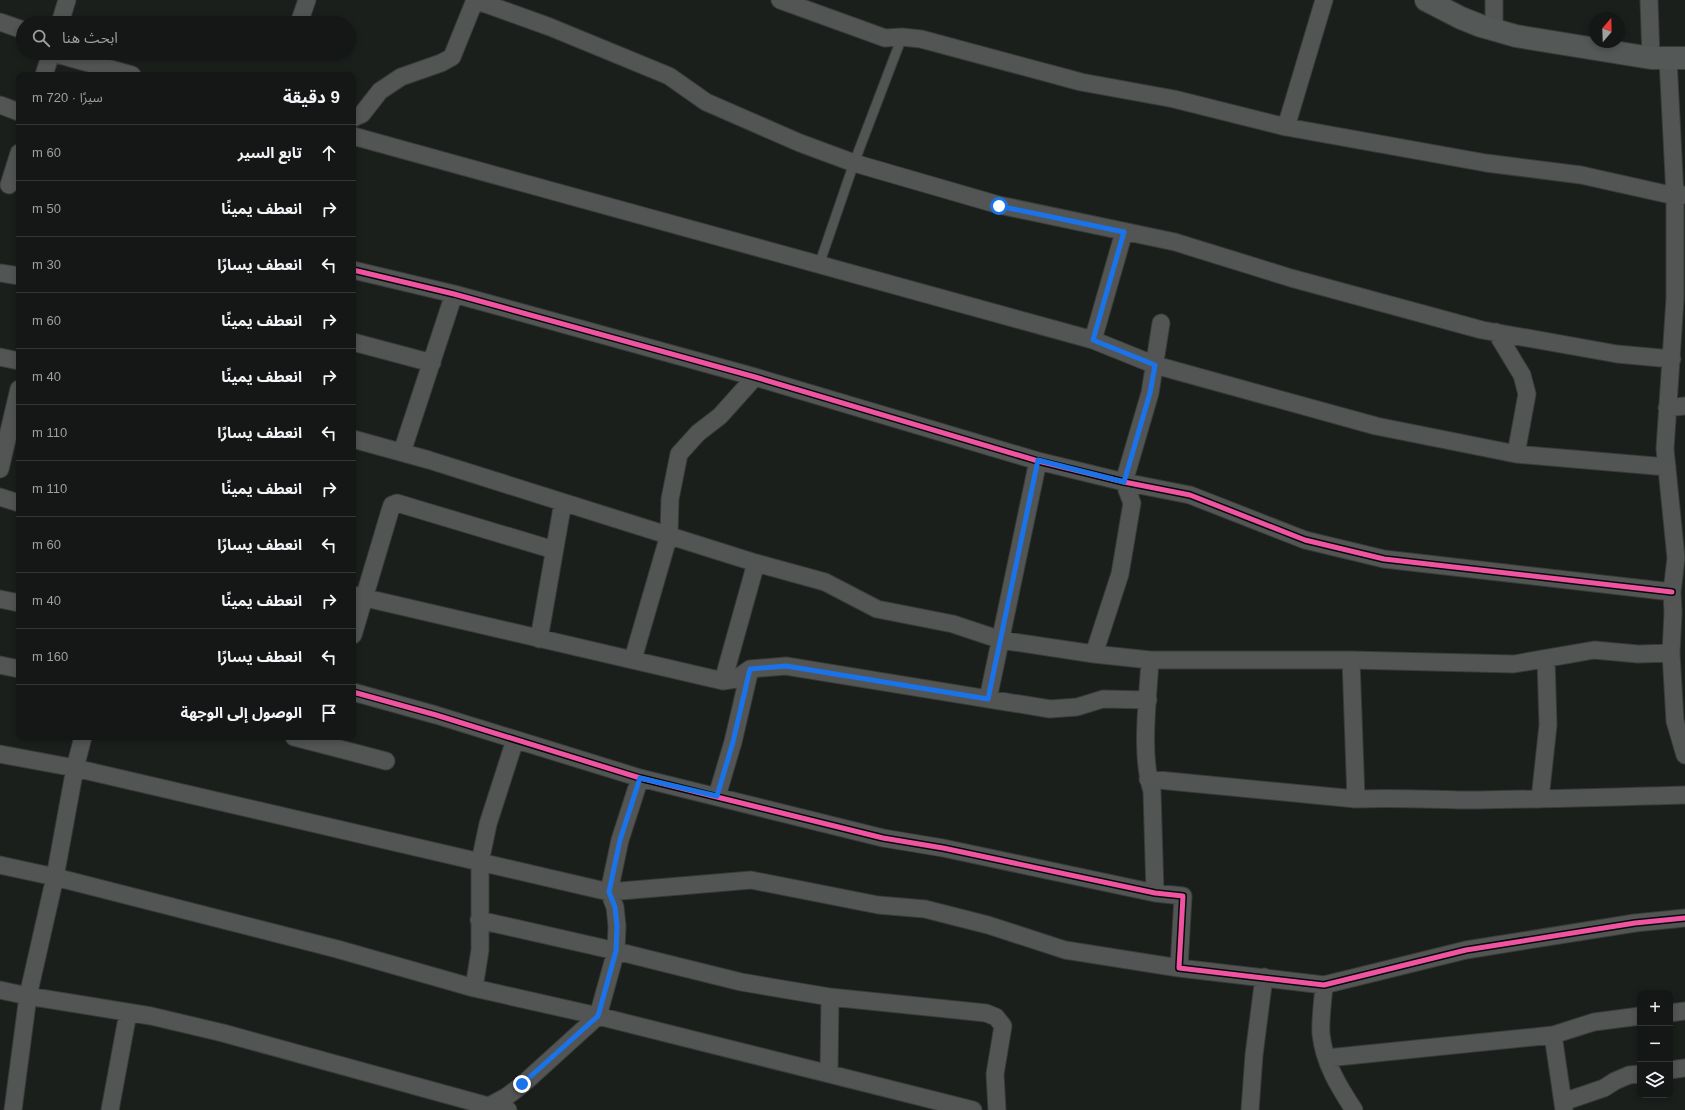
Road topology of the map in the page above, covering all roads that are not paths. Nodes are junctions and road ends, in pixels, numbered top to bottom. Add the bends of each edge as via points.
1 (67, 0) edge
2 (307, 0) edge
3 (475, 0) edge
4 (780, 0) edge
5 (1324, 0) edge
6 (1426, 0) edge
7 (1494, 0) edge
8 (1649, 0) edge
9 (62, 16) edge
10 (301, 16) edge
11 (0, 22) edge
12 (16, 28) edge
13 (1494, 30) junction
14 (902, 37) junction
15 (1668, 58) edge
16 (49, 60) edge
17 (77, 60) edge
18 (45, 72) edge
19 (121, 72) edge
20 (0, 105) edge
21 (16, 111) edge
22 (356, 117) edge
23 (1286, 127) junction
24 (356, 137) edge
25 (16, 163) edge
26 (854, 163) junction
27 (9, 185) edge
28 (1680, 196) edge
29 (1124, 232) junction
30 (819, 265) junction
31 (356, 271) edge
32 (0, 273) edge
33 (16, 276) edge
34 (454, 294) junction
35 (1680, 299) edge
36 (1161, 323) dead end
37 (1496, 332) junction
38 (1093, 340) junction
39 (356, 343) edge
40 (0, 357) edge
41 (16, 360) edge
42 (1672, 360) junction
43 (432, 363) junction
44 (1155, 365) junction
45 (755, 377) junction
46 (16, 402) edge
47 (1685, 406) edge
48 (1667, 408) junction
49 (356, 440) edge
50 (402, 452) junction
51 (1516, 454) junction
52 (1038, 460) junction
53 (1667, 467) junction
54 (0, 470) edge
55 (1124, 482) junction
56 (0, 497) edge
57 (16, 502) edge
58 (563, 502) junction
59 (1678, 502) edge
60 (669, 535) junction
61 (554, 550) junction
62 (756, 563) junction
63 (1672, 592) junction
64 (359, 597) edge
65 (0, 599) edge
66 (16, 602) edge
67 (1679, 612) edge
68 (356, 616) edge
69 (539, 638) junction
70 (1001, 640) junction
71 (1671, 653) junction
72 (1094, 654) junction
73 (1546, 658) junction
74 (633, 659) junction
75 (1150, 660) junction
76 (1351, 660) junction
77 (0, 665) edge
78 (16, 668) edge
79 (750, 669) junction
80 (723, 681) junction
81 (356, 693) edge
82 (988, 699) junction
83 (1148, 700) junction
84 (1680, 720) edge
85 (81, 740) edge
86 (306, 740) edge
87 (515, 740) junction
88 (0, 754) edge
89 (1685, 755) edge
90 (386, 761) dead end
91 (75, 768) junction
92 (640, 778) junction
93 (1148, 779) junction
94 (1685, 795) edge
95 (717, 796) junction
96 (1356, 799) junction
97 (1540, 799) junction
98 (480, 862) junction
99 (0, 865) edge
100 (55, 877) junction
101 (609, 892) junction
102 (1155, 893) junction
103 (1685, 918) edge
104 (479, 920) junction
105 (616, 951) junction
106 (1179, 968) junction
107 (1264, 977) junction
108 (1324, 985) junction
109 (474, 988) junction
110 (0, 990) edge
111 (28, 996) junction
112 (830, 997) junction
113 (1685, 1011) edge
114 (128, 1012) junction
115 (1673, 1013) edge
116 (598, 1016) junction
117 (1637, 1016) edge
118 (1553, 1035) junction
119 (1327, 1058) junction
120 (1685, 1068) edge
121 (1673, 1070) edge
122 (829, 1073) junction
123 (1637, 1074) edge
124 (1564, 1106) edge
125 (484, 1108) edge
126 (13, 1110) edge
127 (110, 1110) edge
128 (508, 1110) edge
129 (973, 1110) edge
130 (997, 1110) edge
131 (1250, 1110) edge
132 (1354, 1110) edge

1 - 9 street
2 - 10 street
3 - 22 street via 452,57 401,77 380,91 362,114
3 - 26 street via 669,76 706,102 800,143
4 - 14 street via 878,36
5 - 23 street
6 - 13 street via 1461,18
7 - 13 street
8 - 15 street
11 - 12 street
13 - 15 street via 1516,36
14 - 23 street via 921,39 1081,82 1174,99
14 - 26 lane
15 - 28 street
16 - 18 street
17 - 19 street
20 - 21 street
23 - 28 street via 1486,163 1581,175
24 - 30 street
25 - 27 street
26 - 29 street via 999,206
26 - 30 lane
28 - 35 street
29 - 37 street via 1175,242 1291,278
29 - 38 street
30 - 38 street
31 - 34 street
32 - 33 street
34 - 43 street
34 - 45 street
35 - 42 street
36 - 44 street
37 - 42 street via 1617,354
37 - 51 street via 1522,375 1527,394
38 - 44 street
39 - 43 street
40 - 41 street
42 - 48 street
43 - 50 street
44 - 51 street via 1376,426
44 - 55 street via 1150,393
45 - 52 street
45 - 60 street via 720,416 698,433 679,454 670,500
46 - 54 street
47 - 48 street
48 - 53 street
49 - 50 street
50 - 58 street
51 - 53 street
52 - 55 street
52 - 70 street
53 - 59 street
55 - 63 street via 1190,495 1305,540 1384,559
55 - 72 street via 1132,503 1125,548 1120,574
56 - 57 street
58 - 60 street
58 - 61 street
59 - 63 street
60 - 62 street
60 - 74 street
61 - 64 street via 397,503 392,505
61 - 69 street
62 - 70 street via 825,582 877,608 953,624
62 - 80 street
63 - 67 street
64 - 68 street
64 - 69 street
65 - 66 street
67 - 71 street
69 - 74 street
70 - 72 street
70 - 82 street
71 - 73 street via 1638,654 1594,650
71 - 84 street
72 - 75 street
73 - 76 street via 1514,664
73 - 97 street via 1548,725
74 - 80 street
75 - 76 street
75 - 83 street
76 - 96 street
77 - 78 street
79 - 80 street via 736,680
79 - 82 street via 786,666
79 - 95 street
81 - 87 street
82 - 83 street via 1050,709 1077,707 1103,699
83 - 93 street
84 - 89 street
85 - 91 street
86 - 90 street
87 - 92 street
87 - 98 street via 488,824
88 - 91 street
91 - 98 street
91 - 100 street
92 - 95 street
92 - 101 street via 620,840
93 - 96 street
93 - 102 street via 1152,792
94 - 97 street
95 - 102 street via 883,838 943,848
96 - 97 street
98 - 101 street
98 - 104 street
99 - 100 street
100 - 109 street via 338,949
100 - 111 street
101 - 105 street via 615,907
101 - 106 street via 751,880 878,905 925,909 1065,950
102 - 106 street via 1183,896
103 - 108 street via 1635,923 1466,950
104 - 105 street
104 - 109 street via 480,950
105 - 112 street via 741,982
105 - 116 street
106 - 107 street
107 - 108 street
107 - 131 street
108 - 119 street via 1321,1034
109 - 116 street
110 - 111 street
111 - 114 street
111 - 126 street
112 - 122 street
112 - 130 street via 986,1013 996,1017 1004,1026 995,1074
113 - 115 street
114 - 125 street via 223,1033
114 - 127 street
116 - 122 street
116 - 125 street via 506,1097
117 - 118 street via 1594,1022
118 - 119 street
118 - 124 street
119 - 132 street via 1335,1081
120 - 121 street
122 - 129 street
123 - 124 street via 1615,1080 1604,1088
125 - 128 street

